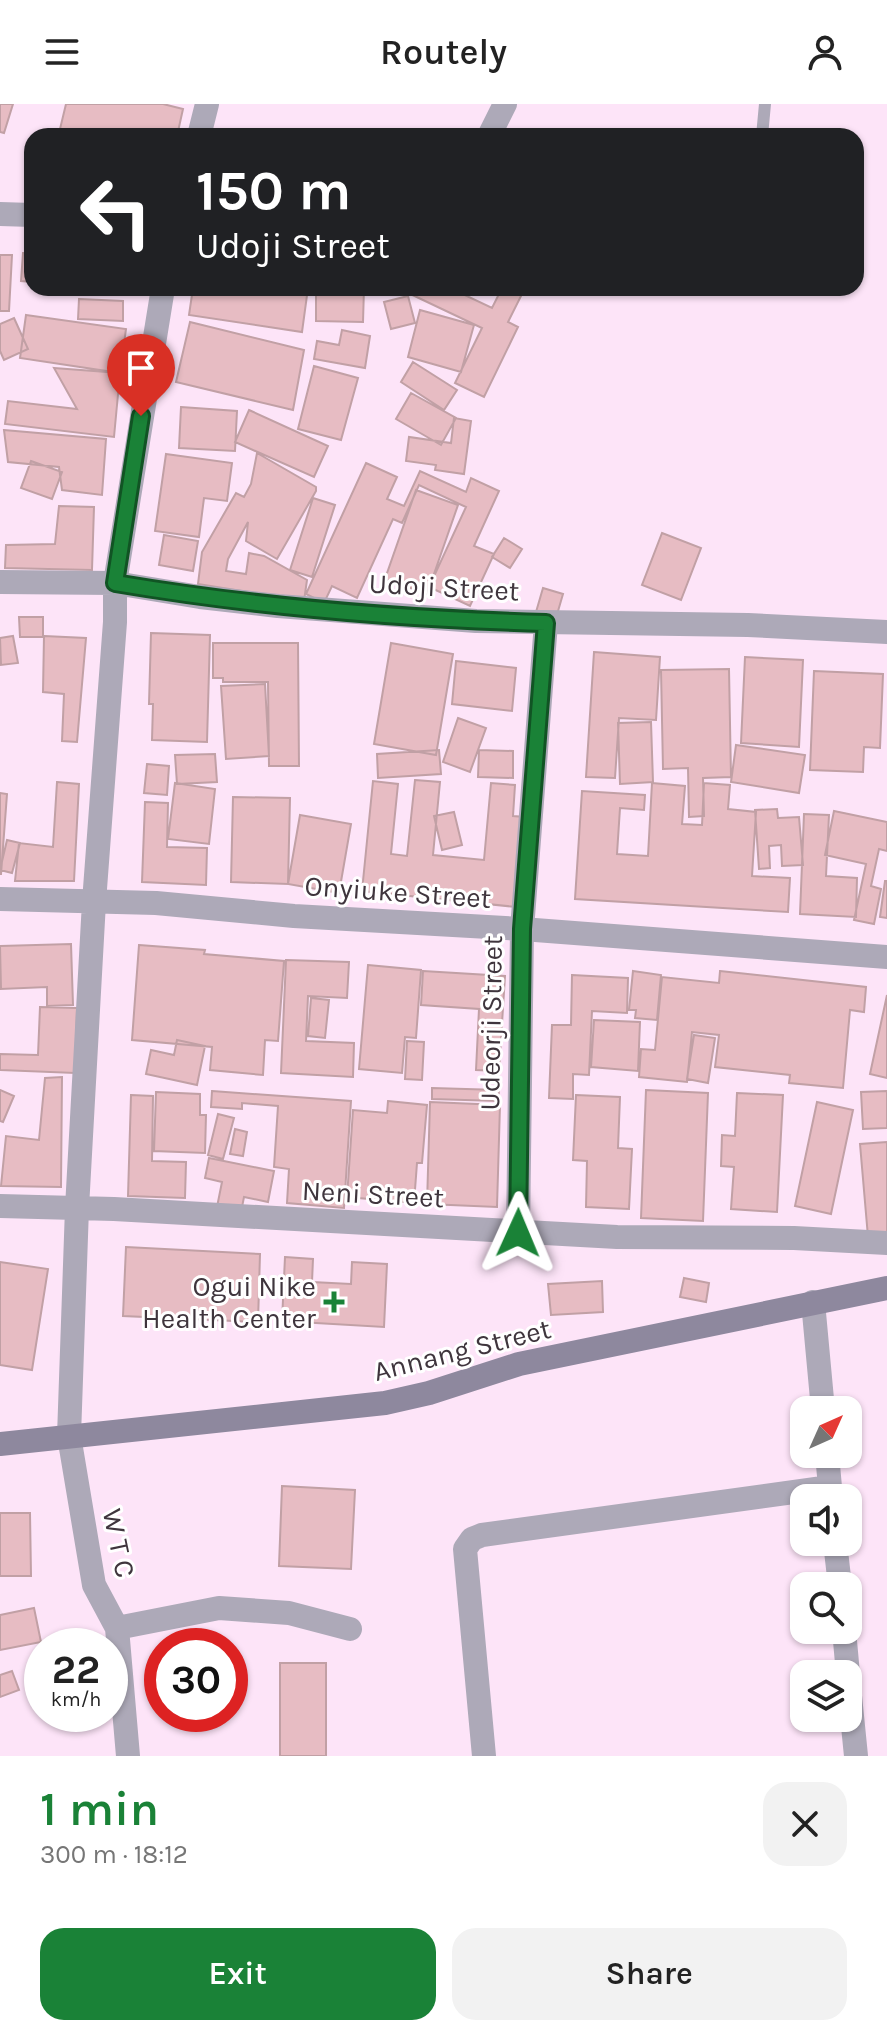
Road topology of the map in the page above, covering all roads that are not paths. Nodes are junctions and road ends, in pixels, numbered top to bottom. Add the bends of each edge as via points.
1 (207, 104) edge
2 (505, 104) edge
3 (765, 104) edge
4 (201, 128) edge
5 (493, 128) edge
6 (763, 128) edge
7 (162, 296) edge
8 (0, 582) edge
9 (115, 583) junction
10 (546, 623) junction
11 (887, 632) edge
12 (0, 899) edge
13 (94, 902) junction
14 (522, 929) junction
15 (887, 957) edge
16 (0, 1206) edge
17 (77, 1208) junction
18 (518, 1233) junction
19 (887, 1243) edge
20 (887, 1288) edge
21 (813, 1302) junction
22 (822, 1396) edge
23 (69, 1436) junction
24 (0, 1444) edge
25 (790, 1497) edge
26 (117, 1628) joint
27 (350, 1629) dead end
28 (126, 1732) edge
29 (854, 1732) edge
30 (128, 1756) edge
31 (484, 1756) edge
32 (856, 1756) edge

1 - 4 street
2 - 5 street
3 - 6 lane
7 - 9 street, W T C
8 - 9 street, Udoji Street
9 - 10 street, Udoji Street via 278,606
9 - 13 street, W T C
10 - 11 street, Udoji Street
10 - 14 street, Udeorji Street
12 - 13 street, Onyiuke Street
13 - 14 street, Onyiuke Street
13 - 17 street, W T C
14 - 15 street, Onyiuke Street
14 - 18 street, Udeorji Street
16 - 17 street, Neni Street
17 - 18 street, Neni Street
17 - 23 street, W T C
18 - 19 street, Neni Street
20 - 21 main road, Annang Street
21 - 22 street
21 - 23 main road, Annang Street via 519,1364 394,1401
23 - 24 main road, Annang Street
23 - 26 street, W T C via 94,1585
25 - 31 street via 472,1539 465,1549
26 - 27 street via 219,1608 289,1613
28 - 30 street, W T C
29 - 32 street

